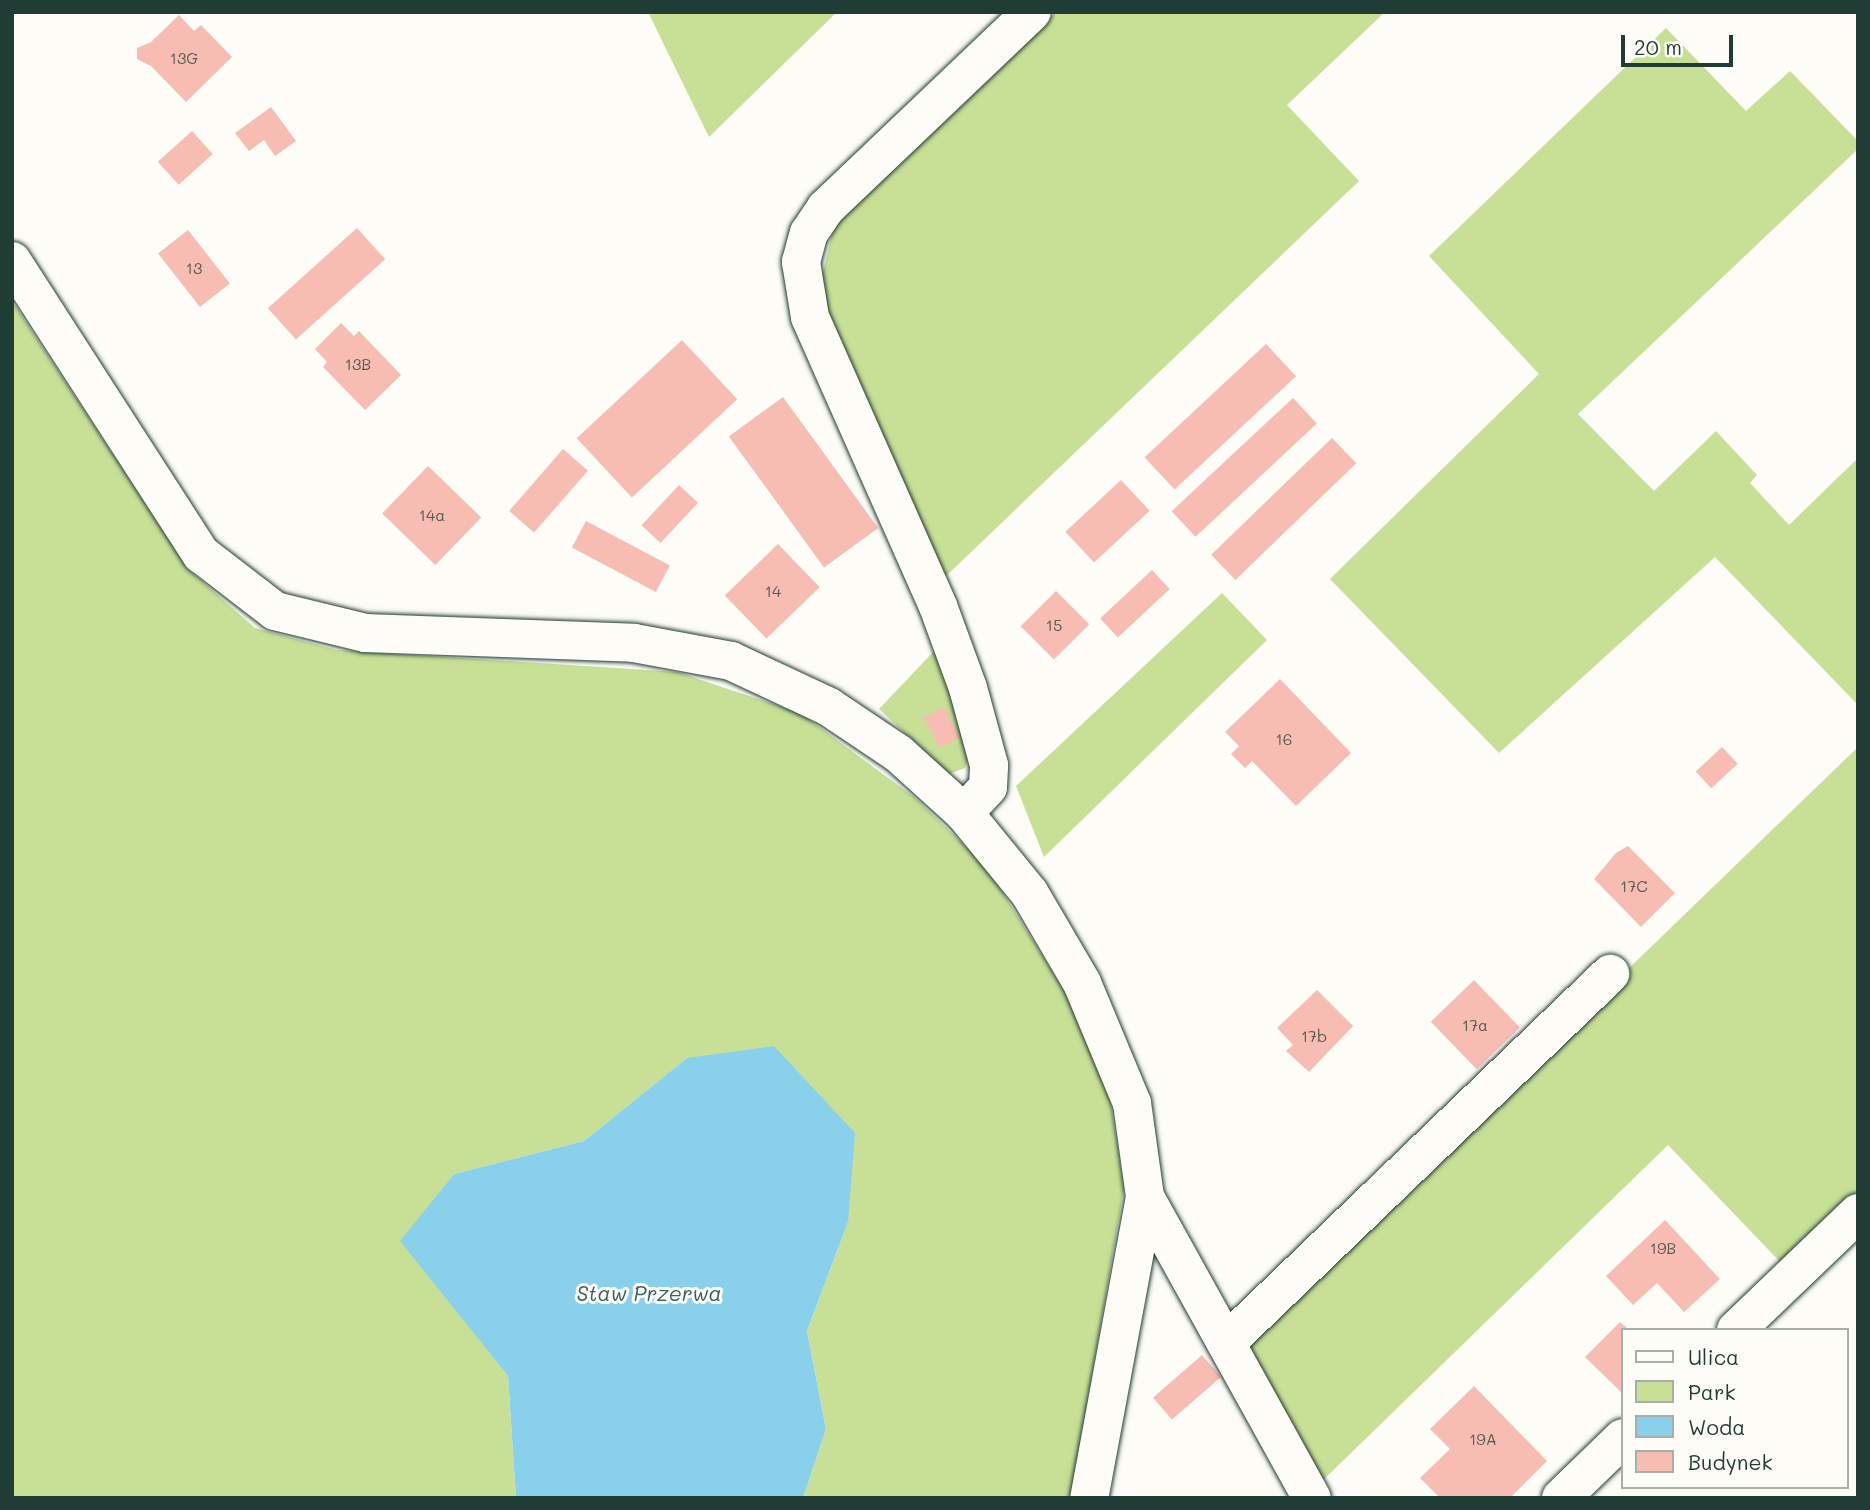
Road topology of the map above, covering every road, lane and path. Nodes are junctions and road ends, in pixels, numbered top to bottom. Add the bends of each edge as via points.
1 (1032, 12) edge
2 (12, 261) edge
3 (964, 813) junction
4 (1610, 974) dead end
5 (1145, 1197) junction
6 (1858, 1213) edge
7 (1738, 1328) edge
8 (1226, 1343) junction
9 (1622, 1439) edge
10 (1089, 1498) edge
11 (1312, 1498) edge
12 (1561, 1498) edge

1 - 3 street via 826,208 808,233 801,262 810,317 938,606 968,688 989,765 988,787
2 - 3 street via 201,554 275,611 365,633 634,643 731,661 849,721 899,754
3 - 5 street via 1030,894 1082,983 1132,1103
4 - 8 street
5 - 8 street
5 - 10 street
6 - 7 street
8 - 11 street
9 - 12 street

